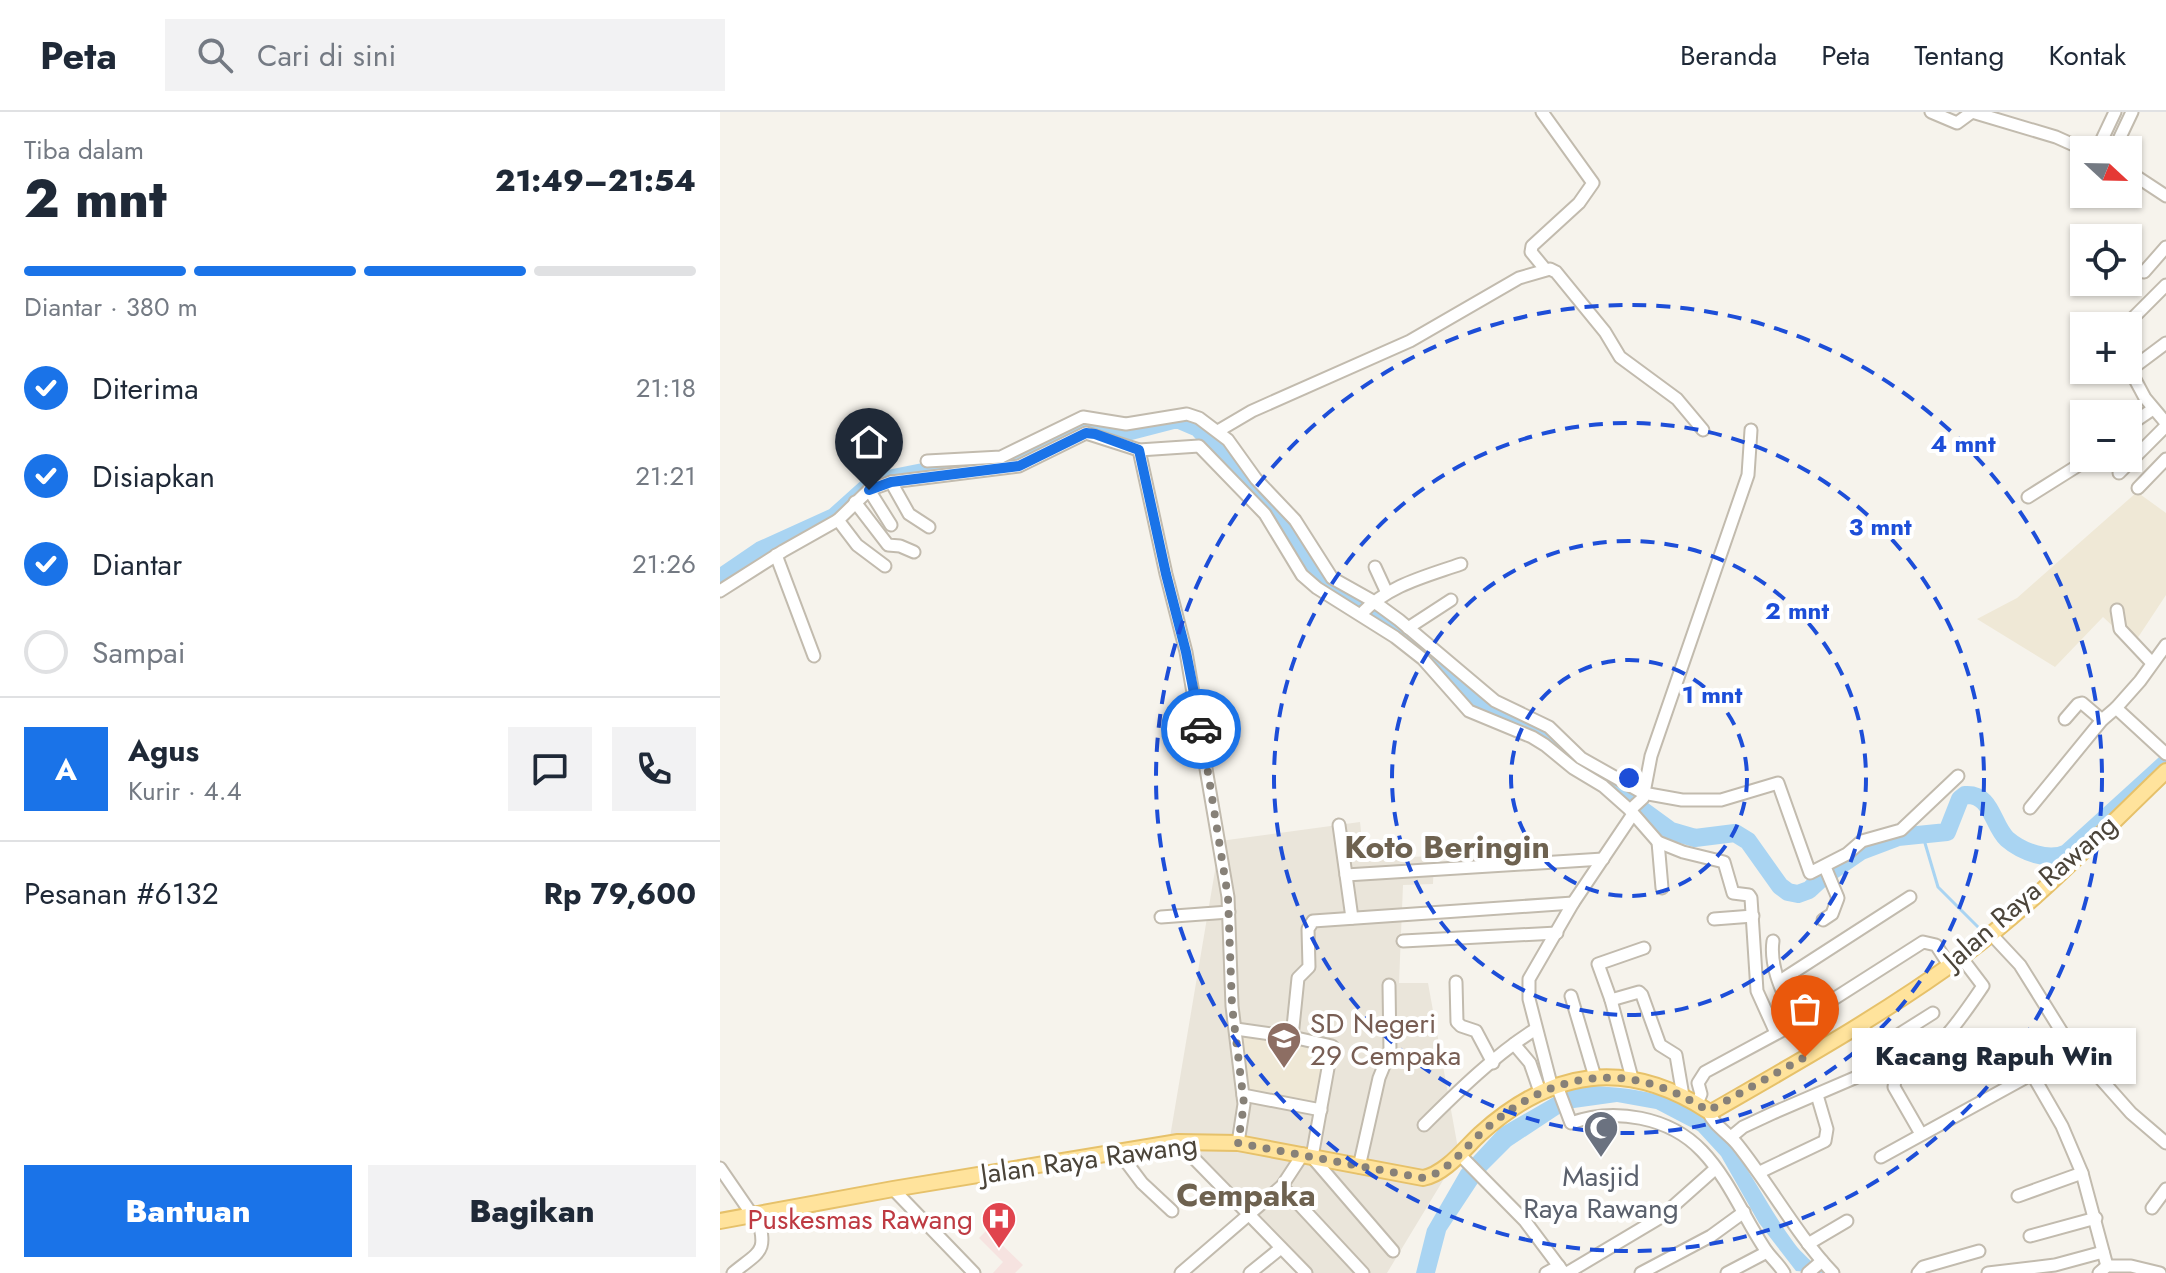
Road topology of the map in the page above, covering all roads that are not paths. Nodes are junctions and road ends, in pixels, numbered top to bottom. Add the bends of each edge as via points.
1 (1542, 112) edge
2 (1931, 112) edge
3 (1972, 112) edge
4 (2115, 112) edge
5 (2132, 112) edge
6 (2104, 136) edge
7 (2121, 136) edge
8 (2070, 143) edge
9 (2142, 179) edge
10 (2166, 196) edge
11 (2166, 247) edge
12 (2161, 263) edge
13 (1545, 269) junction
14 (2144, 272) dead end
15 (2166, 285) edge
16 (2139, 312) edge
17 (2166, 343) edge
18 (2142, 361) edge
19 (2138, 384) edge
20 (2153, 409) junction
21 (2142, 416) edge
22 (2166, 424) edge
23 (1126, 425) junction
24 (1703, 430) dead end
25 (1751, 430) dead end
26 (1218, 431) junction
27 (1134, 447) junction
28 (2166, 459) edge
29 (927, 461) dead end
30 (2070, 471) edge
31 (2119, 473) dead end
32 (891, 482) junction
33 (2138, 488) dead end
34 (869, 490) junction
35 (2028, 497) dead end
36 (855, 502) junction
37 (838, 520) junction
38 (891, 525) dead end
39 (929, 527) dead end
40 (914, 552) dead end
41 (776, 555) junction
42 (1461, 564) dead end
43 (885, 566) dead end
44 (1375, 567) dead end
45 (720, 591) edge
46 (1387, 593) junction
47 (1451, 600) dead end
48 (1368, 607) junction
49 (2117, 610) dead end
50 (1408, 628) junction
51 (2166, 645) edge
52 (814, 656) dead end
53 (2152, 663) junction
54 (2116, 708) junction
55 (2065, 719) dead end
56 (2102, 720) junction
57 (1536, 729) junction
58 (2166, 754) edge
59 (2166, 771) edge
60 (1958, 776) dead end
61 (1643, 795) junction
62 (2030, 808) dead end
63 (1632, 811) junction
64 (1339, 825) dead end
65 (1658, 842) junction
66 (1603, 859) junction
67 (1828, 871) junction
68 (1346, 875) junction
69 (1662, 888) dead end
70 (1910, 897) dead end
71 (1573, 903) junction
72 (1229, 912) junction
73 (1753, 916) junction
74 (1161, 917) dead end
75 (1352, 918) junction
76 (1714, 919) dead end
77 (1823, 920) dead end
78 (1557, 933) junction
79 (1991, 934) junction
80 (1403, 941) dead end
81 (1773, 941) dead end
82 (1644, 948) dead end
83 (1955, 961) junction
84 (1780, 981) junction
85 (1456, 982) dead end
86 (1389, 985) dead end
87 (1571, 996) dead end
88 (1611, 1000) junction
89 (1933, 1013) dead end
90 (1796, 1023) junction
91 (1860, 1024) junction
92 (1236, 1029) junction
93 (1536, 1029) junction
94 (1776, 1033) junction
95 (1292, 1037) junction
96 (1514, 1044) junction
97 (1879, 1047) junction
98 (1493, 1063) junction
99 (1873, 1070) dead end
100 (1896, 1073) junction
101 (1595, 1077) junction
102 (1632, 1078) junction
103 (1552, 1090) junction
104 (1243, 1095) junction
105 (1817, 1095) junction
106 (1683, 1096) junction
107 (1703, 1108) junction
108 (1321, 1110) junction
109 (1424, 1125) dead end
110 (1921, 1134) junction
111 (1731, 1137) junction
112 (1178, 1142) junction
113 (1238, 1143) junction
114 (2166, 1143) edge
115 (1118, 1151) junction
116 (1307, 1156) junction
117 (1462, 1157) junction
118 (1881, 1157) dead end
119 (1359, 1167) junction
120 (720, 1168) edge
121 (1715, 1169) junction
122 (1760, 1172) junction
123 (2082, 1173) junction
124 (1282, 1186) junction
125 (893, 1189) junction
126 (2166, 1189) edge
127 (2018, 1196) dead end
128 (2152, 1208) dead end
129 (1172, 1211) dead end
130 (1744, 1212) junction
131 (1252, 1215) junction
132 (755, 1216) junction
133 (2096, 1218) junction
134 (720, 1221) edge
135 (1847, 1221) dead end
136 (2030, 1236) dead end
137 (1808, 1244) junction
138 (1281, 1248) junction
139 (1393, 1251) dead end
140 (1979, 1251) dead end
141 (1767, 1252) junction
142 (2103, 1252) junction
143 (1821, 1262) junction
144 (2103, 1269) edge
145 (1563, 1271) edge
146 (733, 1273) edge
147 (974, 1273) edge
148 (1181, 1273) edge
149 (1250, 1273) edge
150 (1306, 1273) edge
151 (1363, 1273) edge
152 (1546, 1273) edge
153 (1641, 1273) edge
154 (1727, 1273) edge
155 (1784, 1273) edge
156 (1808, 1273) edge
157 (1833, 1273) edge
158 (1918, 1273) edge
159 (1988, 1273) edge
160 (2160, 1273) edge

1 - 13 street via 1593,183 1532,246
2 - 3 street via 1957,123
3 - 8 street
4 - 6 street
5 - 7 street
9 - 10 street
11 - 12 street
12 - 14 street
13 - 24 street via 1556,272 1620,357 1677,399
13 - 26 street via 1491,292 1410,341
15 - 16 street
17 - 18 street
19 - 20 street
20 - 21 street
20 - 22 street
22 - 31 street
23 - 26 street via 1187,414
23 - 27 street
23 - 29 street via 1083,417 1001,457
25 - 61 street via 1748,475 1651,756
26 - 48 street via 1295,520 1332,578
27 - 32 street via 1086,433 1019,466
27 - 48 street via 1205,449 1275,526 1302,575 1317,588
27 - 72 street via 1186,652
28 - 33 street
30 - 35 street
32 - 34 street
32 - 39 street via 909,514
34 - 36 street
34 - 38 street
36 - 37 street
36 - 40 street via 888,545
37 - 41 street
37 - 43 street via 857,545
41 - 45 street
41 - 52 street
42 - 46 street
44 - 46 street
46 - 48 street
47 - 50 street
48 - 50 street
48 - 57 street via 1469,711
49 - 53 street via 2120,629
50 - 57 street
51 - 53 street
53 - 54 street
54 - 56 street
54 - 58 street
55 - 56 street via 2082,703
56 - 62 street
57 - 61 street via 1549,727 1573,752
57 - 63 street via 1573,768
59 - 79 main road, Jalan Raya Rawang
60 - 67 street via 1901,830 1862,841
61 - 63 street
61 - 67 street via 1711,800 1778,783 1810,873
63 - 65 street
63 - 66 street
64 - 68 street
65 - 69 street
65 - 73 street via 1724,862 1733,893 1749,895
66 - 68 street
66 - 71 street
67 - 77 street via 1838,898 1832,914
68 - 75 street
70 - 84 street
71 - 75 street
71 - 78 street
72 - 74 street
72 - 92 street
73 - 76 street
73 - 94 street via 1757,991
75 - 95 street via 1309,924 1309,967 1298,978
78 - 80 street
78 - 93 street via 1529,979
79 - 83 main road, Jalan Raya Rawang
79 - 114 street via 2020,965 2068,1042 2131,1113
81 - 84 street via 1771,956
82 - 88 street via 1598,964
83 - 90 street via 1936,945 1923,942
83 - 91 main road, Jalan Raya Rawang
83 - 100 street via 1983,986 1936,1048
84 - 90 street
85 - 98 street via 1457,1022 1476,1031
86 - 119 street via 1390,1051
87 - 101 street
88 - 102 street
88 - 106 street via 1642,995 1660,1045 1676,1055
89 - 97 street
90 - 94 street
91 - 97 street
91 - 107 main road, Jalan Raya Rawang
92 - 95 street
92 - 104 street
93 - 96 street
93 - 103 street
94 - 107 street via 1705,1072 1698,1083
95 - 108 street via 1332,1046
96 - 98 street
96 - 103 street
97 - 100 street
98 - 109 street
99 - 105 street
100 - 110 street via 1894,1087
101 - 102 main road, Jalan Raya Rawang
101 - 103 main road, Jalan Raya Rawang
102 - 106 main road, Jalan Raya Rawang
103 - 117 main road, Jalan Raya Rawang via 1494,1122
103 - 121 street via 1571,1123 1606,1115 1638,1117 1691,1141
104 - 108 street
104 - 113 street
105 - 111 street
105 - 122 street via 1827,1129 1825,1141
106 - 107 main road, Jalan Raya Rawang
107 - 111 street
108 - 116 street
110 - 118 street
110 - 123 street via 2032,1074
111 - 122 street
112 - 113 main road, Jalan Raya Rawang
112 - 115 main road, Jalan Raya Rawang
112 - 131 street
113 - 116 main road, Jalan Raya Rawang
115 - 125 main road, Jalan Raya Rawang
115 - 129 street
116 - 119 main road, Jalan Raya Rawang
116 - 124 street
116 - 139 street
117 - 119 main road, Jalan Raya Rawang via 1423,1178
117 - 145 street via 1525,1221
120 - 132 street
121 - 130 street
121 - 145 street via 1661,1217
122 - 137 street
123 - 127 street
123 - 133 street
124 - 131 street
124 - 151 street
125 - 132 main road, Jalan Raya Rawang
125 - 147 street
126 - 128 street
130 - 141 street
130 - 153 street
131 - 138 street
131 - 148 street
132 - 134 main road, Jalan Raya Rawang
132 - 146 street via 764,1238 761,1250
133 - 136 street
133 - 142 street
135 - 137 street
137 - 143 street
138 - 149 street
138 - 150 street
140 - 158 street
141 - 154 street
141 - 155 street
142 - 144 street
142 - 159 street via 2055,1265
143 - 156 street
143 - 157 street
144 - 160 street via 2131,1266
145 - 152 street

